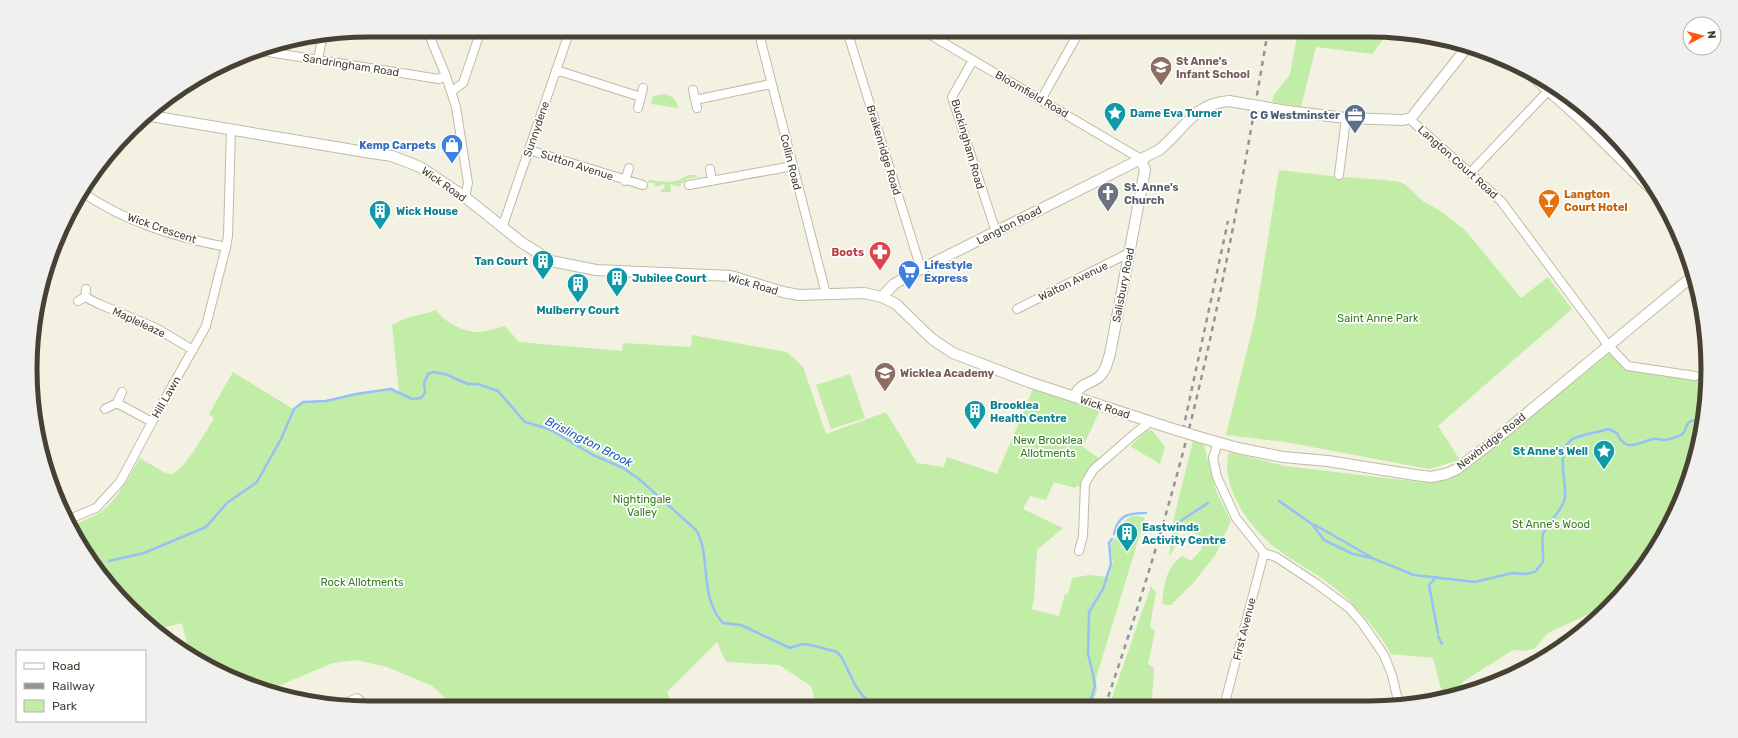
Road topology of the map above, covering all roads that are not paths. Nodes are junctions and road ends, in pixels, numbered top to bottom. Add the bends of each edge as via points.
1 (430, 37) edge
2 (479, 37) edge
3 (568, 37) edge
4 (760, 37) edge
5 (849, 37) edge
6 (934, 37) edge
7 (1076, 37) edge
8 (322, 41) edge
9 (1464, 51) edge
10 (270, 52) edge
11 (318, 60) junction
12 (973, 60) junction
13 (556, 70) junction
14 (446, 76) junction
15 (772, 84) junction
16 (1542, 86) edge
17 (643, 88) dead end
18 (693, 90) dead end
19 (452, 91) junction
20 (1548, 91) junction
21 (641, 96) junction
22 (1041, 100) junction
23 (638, 108) dead end
24 (153, 116) edge
25 (1346, 118) junction
26 (1411, 118) junction
27 (231, 129) junction
28 (529, 150) junction
29 (1141, 159) junction
30 (793, 166) junction
31 (629, 168) dead end
32 (710, 169) dead end
33 (1470, 173) junction
34 (1339, 175) dead end
35 (625, 181) junction
36 (712, 181) junction
37 (1643, 182) edge
38 (643, 185) dead end
39 (689, 185) dead end
40 (86, 195) edge
41 (465, 197) junction
42 (502, 228) junction
43 (996, 232) junction
44 (226, 247) junction
45 (1129, 254) junction
46 (921, 269) junction
47 (1689, 280) edge
48 (826, 294) junction
49 (83, 296) dead end
50 (882, 296) junction
51 (1017, 309) dead end
52 (1608, 345) junction
53 (193, 350) junction
54 (1695, 376) dead end
55 (122, 392) dead end
56 (1074, 396) junction
57 (117, 403) junction
58 (105, 409) dead end
59 (152, 422) junction
60 (1150, 422) junction
61 (1218, 442) junction
62 (72, 518) edge
63 (1079, 551) dead end
64 (1264, 553) junction
65 (1398, 699) edge
66 (1225, 701) edge

1 - 14 street
2 - 19 street via 463,84
3 - 13 street, Sunnydene
4 - 15 street, Collin Road
5 - 46 street, Braikenridge Road
6 - 12 street, Bloomfield Road
7 - 22 street
8 - 11 street
9 - 26 street
10 - 11 street, Sandringham Road
11 - 14 street, Sandringham Road via 439,79
12 - 22 street, Bloomfield Road
12 - 43 street, Buckingham Road via 952,97
13 - 21 street
13 - 28 street, Sunnydene
14 - 19 street
15 - 18 street via 696,104
15 - 30 street, Collin Road
16 - 20 street
17 - 21 street
19 - 41 street via 468,183
20 - 33 street
20 - 37 street
21 - 23 street
22 - 29 street, Bloomfield Road
24 - 27 street, Wick Road
25 - 26 street, Langton Court Road
25 - 29 street, Langton Court Road, bridge via 1229,101 1216,102 1193,115 1159,150
25 - 34 street
26 - 33 street, Langton Court Road
27 - 41 street, Wick Road via 392,156 420,167
27 - 44 street
28 - 35 street, Sutton Avenue
28 - 42 street, Sunnydene
29 - 43 street, Langton Road
29 - 45 street, Salisbury Road via 1145,170
30 - 36 street
30 - 48 street, Collin Road
31 - 35 street, Sutton Avenue
32 - 36 street
33 - 52 street, Langton Court Road via 1501,201
35 - 38 street, Sutton Avenue
36 - 39 street
40 - 44 street, Wick Crescent via 145,225 185,239
41 - 42 street, Wick Road
42 - 48 street, Wick Road via 551,261 572,266 620,272 731,276 783,292
43 - 46 street, Langton Road
44 - 53 street, Hill Lawn via 206,326
45 - 51 street, Walton Avenue
45 - 56 street, Salisbury Road via 1106,368 1098,378 1079,387
46 - 50 street, Langton Road via 894,284
47 - 52 street, Newbridge Road
48 - 50 street, Wick Road
49 - 53 street, Mapleleaze via 156,328
50 - 56 street, Wick Road via 896,304 932,339 952,353 1014,377
52 - 54 street, Langton Court Road via 1628,366
52 - 61 street, Newbridge Road via 1491,443 1457,469 1440,475 1415,476 1328,461 1283,457
53 - 59 street, Hill Lawn
55 - 57 street
56 - 60 street, Wick Road
57 - 58 street
57 - 59 street
59 - 62 street, Hill Lawn via 120,482 107,498 96,508
60 - 61 street, Wick Road, bridge
60 - 63 street via 1093,470 1085,484 1083,531
61 - 64 street via 1213,458 1216,477 1236,518
64 - 65 street via 1276,557 1349,608 1384,655
64 - 66 street, First Avenue

